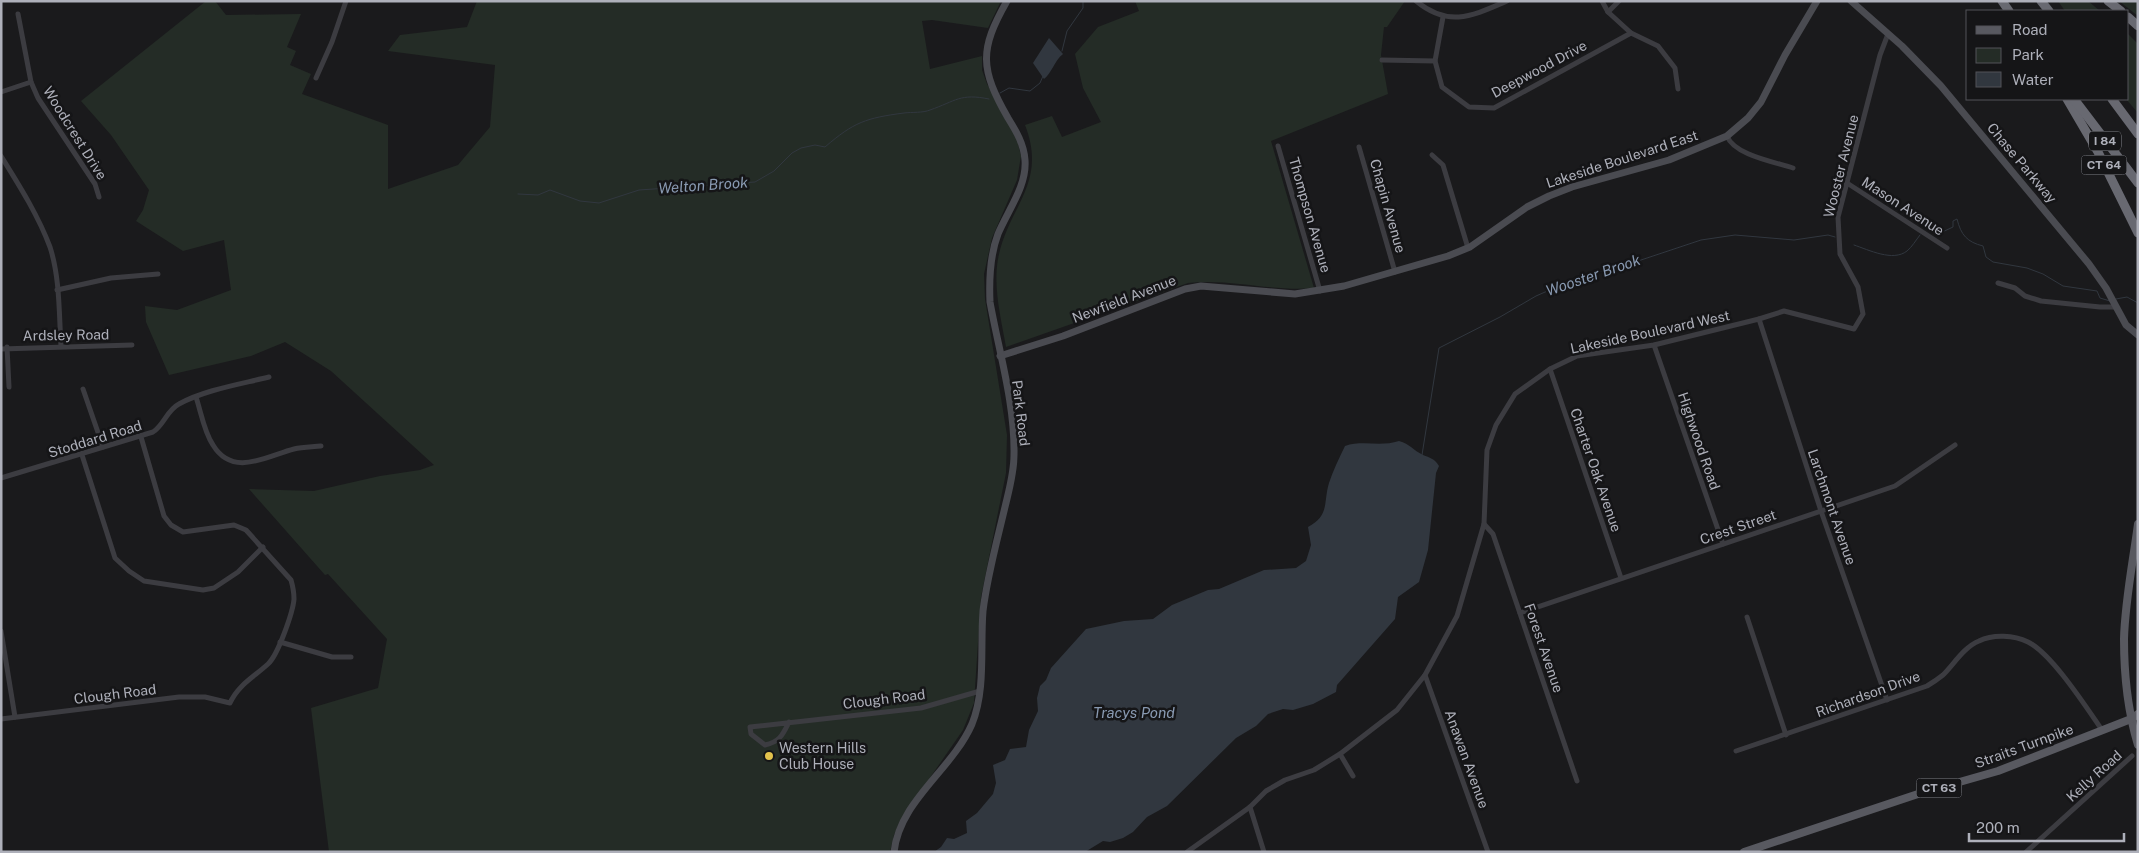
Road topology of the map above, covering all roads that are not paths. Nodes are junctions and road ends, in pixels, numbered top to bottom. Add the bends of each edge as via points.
1 (346, 1) edge
2 (1007, 1) edge
3 (1416, 1) edge
4 (1507, 1) edge
5 (1602, 1) edge
6 (1619, 1) edge
7 (1817, 1) edge
8 (1851, 1) edge
9 (2108, 1) edge
10 (2119, 10) edge
11 (1608, 12) junction
12 (18, 14) dead end
13 (1443, 17) junction
14 (1631, 33) junction
15 (1888, 34) junction
16 (1382, 60) dead end
17 (1435, 61) junction
18 (316, 78) dead end
19 (30, 82) junction
20 (1678, 89) dead end
21 (1, 92) edge
22 (2068, 100) edge
23 (2075, 100) edge
24 (2113, 100) edge
25 (2138, 134) edge
26 (1727, 136) junction
27 (1278, 146) dead end
28 (1359, 147) dead end
29 (1432, 155) dead end
30 (1, 156) edge
31 (1794, 168) dead end
32 (2138, 183) edge
33 (1847, 184) junction
34 (99, 196) dead end
35 (2138, 232) edge
36 (1468, 248) junction
37 (1946, 248) dead end
38 (1395, 272) junction
39 (158, 274) dead end
40 (1998, 283) dead end
41 (57, 290) junction
42 (1320, 291) junction
43 (2114, 302) junction
44 (1759, 319) junction
45 (1854, 330) joint
46 (2137, 334) edge
47 (132, 345) dead end
48 (1654, 345) junction
49 (61, 346) junction
50 (4, 348) edge
51 (1000, 356) junction
52 (1550, 369) junction
53 (269, 377) dead end
54 (8, 387) dead end
55 (83, 389) dead end
56 (196, 397) junction
57 (141, 437) junction
58 (1955, 445) dead end
59 (321, 446) dead end
60 (103, 447) junction
61 (82, 454) junction
62 (1, 478) edge
63 (1821, 511) junction
64 (1484, 524) junction
65 (2138, 524) edge
66 (1723, 544) junction
67 (262, 547) junction
68 (1622, 578) junction
69 (1520, 613) junction
70 (1747, 617) dead end
71 (1, 631) edge
72 (280, 642) junction
73 (351, 657) dead end
74 (1424, 675) junction
75 (980, 691) junction
76 (1887, 700) junction
77 (2134, 716) edge
78 (15, 717) junction
79 (1, 719) edge
80 (789, 722) junction
81 (2102, 730) junction
82 (1786, 735) junction
83 (2138, 745) edge
84 (1736, 751) dead end
85 (1340, 754) junction
86 (2132, 756) dead end
87 (1353, 776) dead end
88 (1577, 781) dead end
89 (1250, 807) junction
90 (894, 852) edge
91 (1187, 852) edge
92 (1264, 852) edge
93 (1488, 852) edge
94 (1744, 852) edge
95 (2026, 852) edge

1 - 18 street
2 - 51 main road, Park Road via 988,38 987,69 993,90 1022,143 1025,160 1023,180 998,234 991,266 990,302
3 - 13 street
4 - 13 street via 1476,14
5 - 11 street
6 - 11 street
7 - 26 main road, Lakeside Boulevard East via 1761,102
8 - 15 main road, Chase Parkway
9 - 10 highway
11 - 14 street
12 - 19 street, Woodcrest Drive
13 - 17 street, Deepwood Drive
14 - 17 street, Deepwood Drive via 1494,108 1469,107 1442,87
14 - 20 street via 1658,46 1674,68
15 - 33 street, Wooster Avenue
15 - 43 main road, Chase Parkway via 1965,113 2094,271
16 - 17 street
19 - 21 street
19 - 34 street, Woodcrest Drive via 95,184
22 - 35 highway, CT 64
23 - 32 highway, I 84
24 - 25 highway, I 84
26 - 31 street via 1744,153
26 - 36 main road, Lakeside Boulevard East via 1669,160 1549,196 1527,207
27 - 42 street, Thompson Avenue
28 - 38 street, Chapin Avenue
29 - 36 street via 1443,165
30 - 41 street via 27,199 50,248
33 - 37 street, Mason Avenue
33 - 45 street, Wooster Avenue via 1838,216 1838,236 1840,254 1858,287 1863,314
36 - 38 main road, Lakeside Boulevard East
38 - 42 main road, Lakeside Boulevard East
39 - 41 street via 111,278
40 - 43 street via 2041,301 2100,307
41 - 49 street
42 - 51 main road, Newfield Avenue via 1295,294 1201,286 1185,288 1062,336
43 - 46 main road, Chase Parkway via 2127,326
44 - 45 street, Lakeside Boulevard West via 1784,310
44 - 48 street, Lakeside Boulevard West
44 - 63 street, Larchmont Avenue
47 - 49 street, Ardsley Road
48 - 52 street, Lakeside Boulevard West via 1577,356
48 - 66 street, Highwood Road
49 - 50 street, Ardsley Road
50 - 54 street
51 - 75 main road, Park Road via 1012,423 1014,456 984,609
52 - 64 street, Lakeside Boulevard West via 1515,394 1496,425 1487,450
52 - 68 street, Charter Oak Avenue
53 - 56 street, Stoddard Road
55 - 60 street
56 - 57 street, Stoddard Road via 178,404 161,427
56 - 59 street via 212,445 230,460 243,464 295,449
57 - 60 street, Stoddard Road
57 - 67 street via 164,516 171,525 183,532 234,525 246,530
58 - 63 street, Crest Street via 1895,486
60 - 61 street, Stoddard Road
61 - 62 street, Stoddard Road
61 - 67 street via 116,558 144,581 203,590 214,588 238,572
63 - 66 street, Crest Street
63 - 76 street, Larchmont Avenue
64 - 69 street, Forest Avenue via 1492,534
64 - 74 street, Lakeside Boulevard West via 1457,616
65 - 77 main road via 2124,638 2125,668
66 - 68 street, Crest Street
67 - 72 street via 291,580 294,590 294,602
68 - 69 street, Crest Street
69 - 88 street, Forest Avenue
70 - 82 street
71 - 78 street
72 - 73 street via 332,657
72 - 78 street, Clough Road via 269,663 240,687 230,703 205,697 179,697
74 - 85 street, Lakeside Boulevard West via 1397,710
74 - 93 street, Anawan Avenue
75 - 80 street, Clough Road via 921,708
75 - 90 main road, Park Road via 972,725 959,747 903,819
76 - 81 street, Richardson Drive via 1927,686 1979,641 2014,637 2029,642 2046,658 2078,695
76 - 82 street, Richardson Drive
77 - 81 main road, Straits Turnpike / CT 63
77 - 83 main road
78 - 79 street, Clough Road
80 - 80 street, Clough Road via 775,743 765,745 752,734 750,727
81 - 94 main road, Straits Turnpike / CT 63 via 1998,771
82 - 84 street, Richardson Drive
85 - 87 street
85 - 89 street, Lakeside Boulevard West via 1314,770 1272,787
86 - 95 street, Kelly Road
89 - 91 street, Lakeside Boulevard West
89 - 92 street

